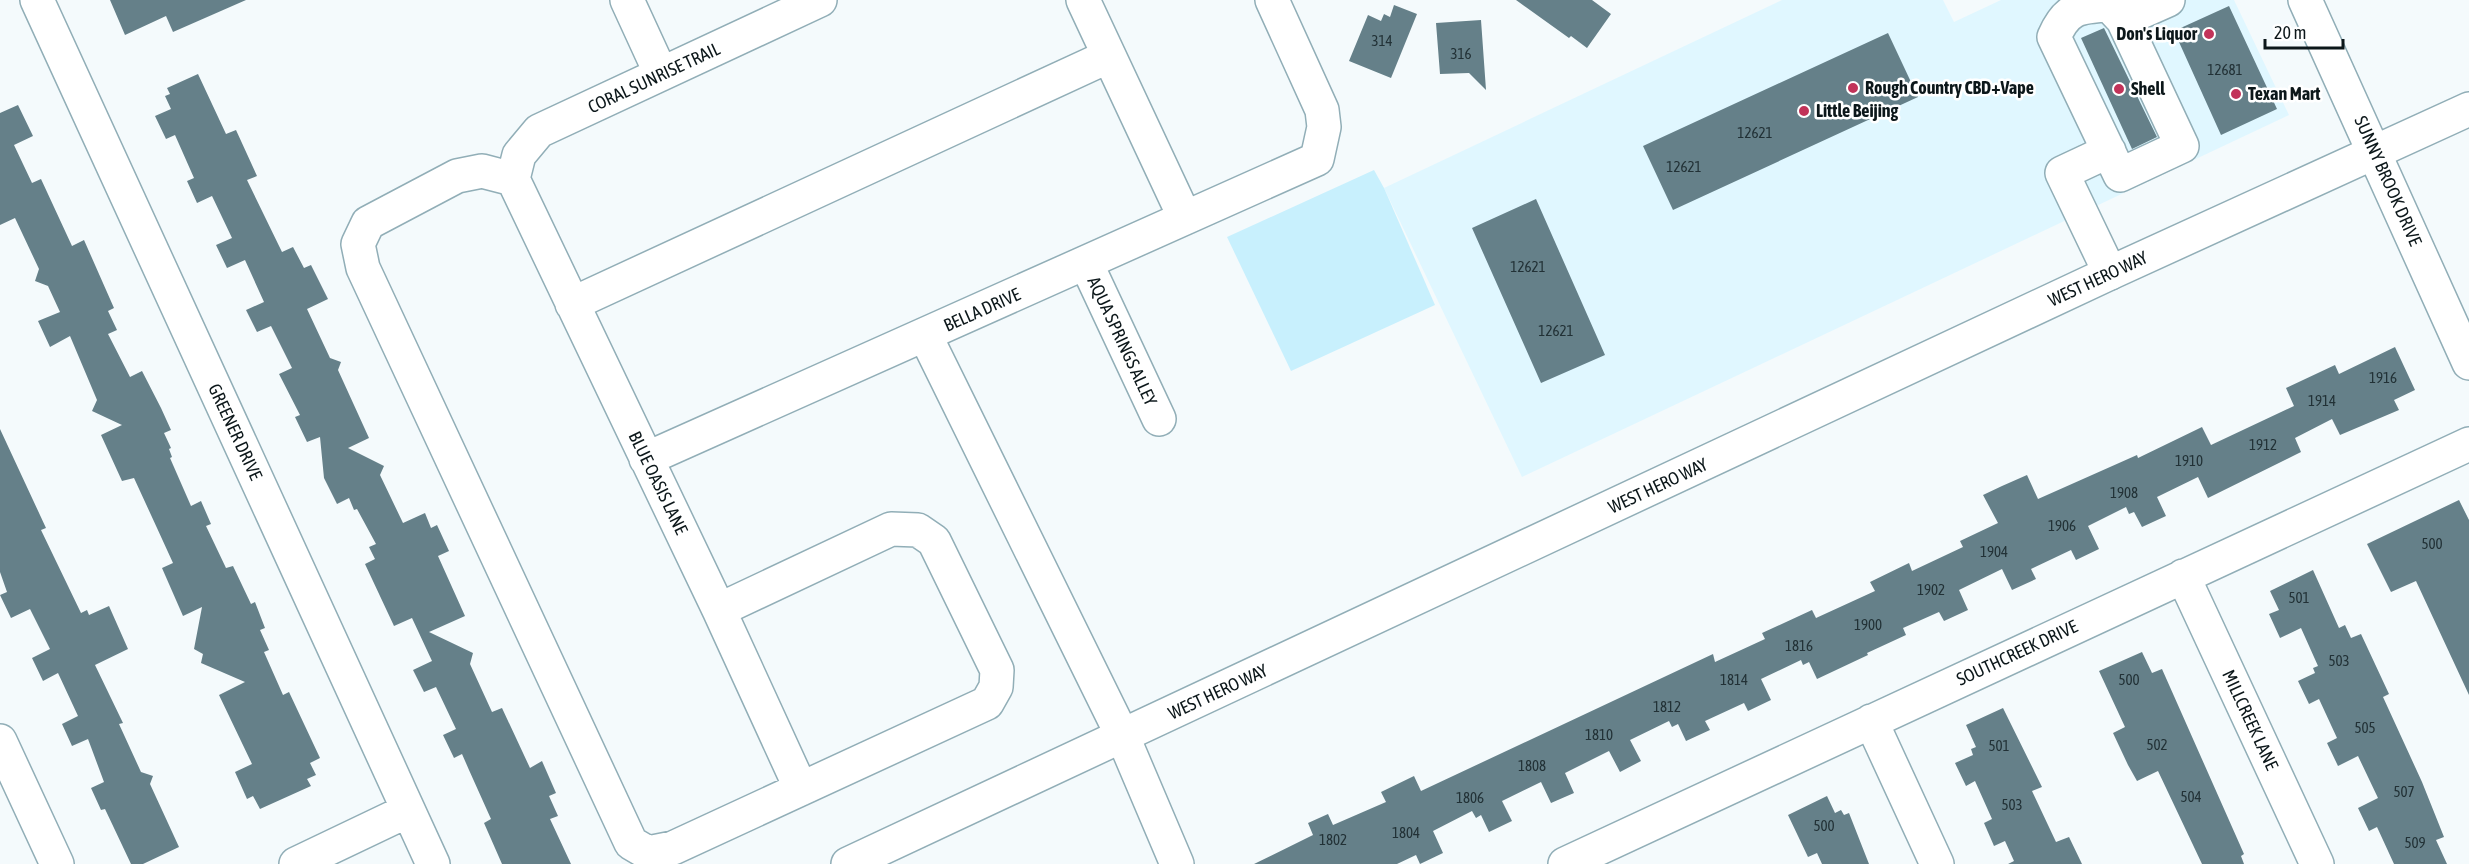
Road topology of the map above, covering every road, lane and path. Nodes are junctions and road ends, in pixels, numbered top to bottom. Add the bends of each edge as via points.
1 (37, 0) edge
2 (627, 0) edge
3 (820, 0) edge
4 (1083, 0) edge
5 (1272, 0) edge
6 (2168, 0) edge
7 (2305, 0) edge
8 (2123, 20) junction
9 (1109, 56) junction
10 (661, 74) junction
11 (2469, 109) edge
12 (2109, 151) junction
13 (2376, 153) junction
14 (513, 179) junction
15 (1185, 218) junction
16 (1086, 263) junction
17 (2110, 273) junction
18 (572, 304) junction
19 (925, 336) junction
20 (2469, 363) edge
21 (1159, 419) dead end
22 (2469, 444) edge
23 (646, 459) junction
24 (2183, 576) junction
25 (719, 610) junction
26 (1870, 721) junction
27 (1123, 737) junction
28 (0, 741) edge
29 (801, 789) junction
30 (407, 811) junction
31 (57, 864) edge
32 (296, 864) edge
33 (434, 864) edge
34 (848, 864) edge
35 (1177, 864) edge
36 (1565, 864) edge
37 (1936, 864) edge
38 (2317, 864) edge

1 - 30 street, GREENER DRIVE
2 - 10 street
3 - 10 street, CORAL SUNRISE TRAIL
4 - 9 street
5 - 15 street, BELLA DRIVE via 1322,110 1324,127 1317,159
6 - 8 street
7 - 13 street, SUNNY BROOK DRIVE
8 - 12 street via 2109,6 2078,7 2062,20 2054,37
8 - 12 street via 2182,146 2120,175
9 - 15 street
9 - 18 street
10 - 14 street, CORAL SUNRISE TRAIL via 539,131 519,155
11 - 13 street, WEST HERO WAY
12 - 17 street via 2062,173
13 - 17 street, WEST HERO WAY
13 - 20 street, SUNNY BROOK DRIVE
14 - 18 street, BLUE OASIS LANE
14 - 29 street via 482,171 457,177 368,223 358,244 363,268 630,843 648,853 673,848
15 - 16 street, BELLA DRIVE
16 - 19 street, BELLA DRIVE
16 - 21 street, AQUA SPRINGS ALLEY
17 - 27 street, WEST HERO WAY
18 - 23 street, BLUE OASIS LANE
19 - 23 street, BELLA DRIVE
19 - 27 street
22 - 24 street, SOUTHCREEK DRIVE
23 - 25 street, BLUE OASIS LANE
24 - 26 street, SOUTHCREEK DRIVE
24 - 38 street, MILLCREEK LANE
25 - 29 street, BLUE OASIS LANE
25 - 29 street via 891,529 918,530 934,541 997,670 996,687 987,703
26 - 36 street, SOUTHCREEK DRIVE
26 - 37 street
27 - 34 street, WEST HERO WAY
27 - 35 street
28 - 31 street
30 - 32 street
30 - 33 street, GREENER DRIVE

